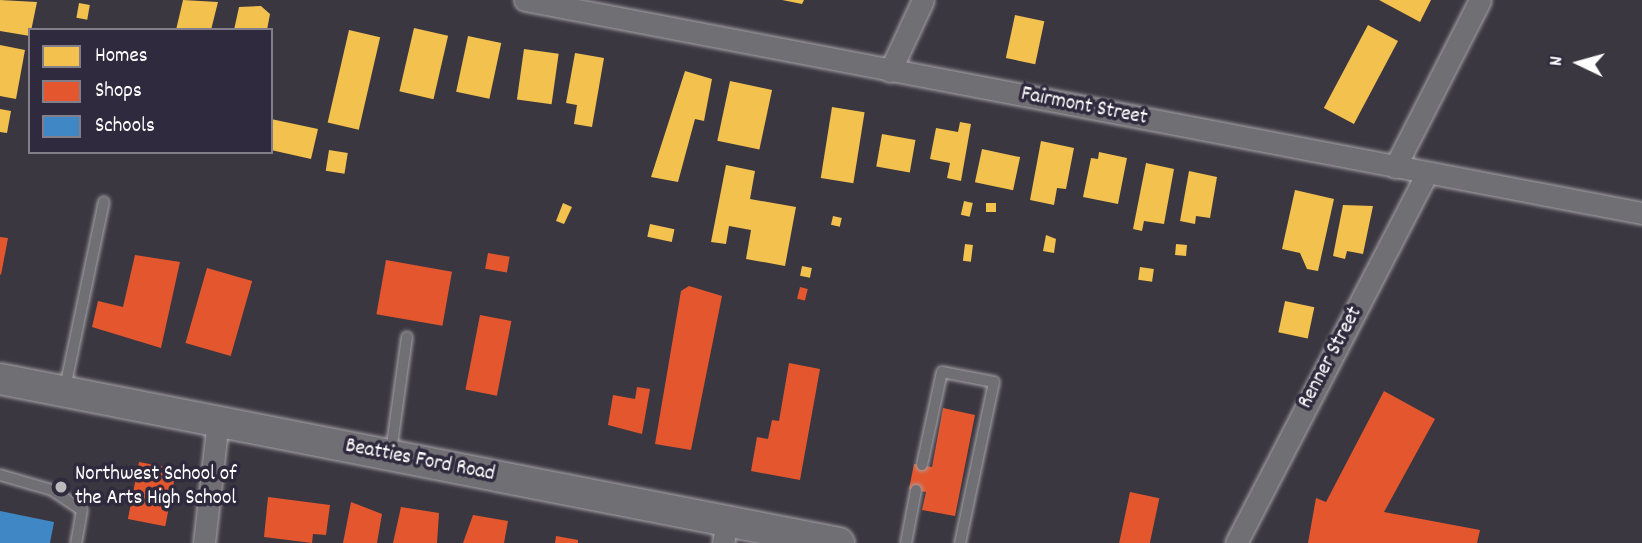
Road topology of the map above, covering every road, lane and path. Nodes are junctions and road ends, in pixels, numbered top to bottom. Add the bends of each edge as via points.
1 (525, 0) edge
2 (923, 0) edge
3 (1480, 0) edge
4 (890, 71) junction
5 (1395, 167) junction
6 (1427, 173) junction
7 (104, 202) dead end
8 (1642, 213) edge
9 (407, 337) dead end
10 (0, 379) edge
11 (65, 391) junction
12 (218, 421) junction
13 (391, 455) junction
14 (922, 465) dead end
15 (0, 475) edge
16 (916, 490) dead end
17 (725, 532) edge
18 (76, 543) edge
19 (204, 543) edge
20 (839, 543) edge
21 (906, 543) edge
22 (960, 543) edge
23 (1236, 543) edge

1 - 4 street, Fairmont Street
2 - 4 street
3 - 5 street
4 - 5 street, Fairmont Street
5 - 6 street, Fairmont Street
6 - 8 street, Fairmont Street
6 - 23 street, Renner Street
7 - 11 lane
9 - 13 lane
10 - 11 main road, Beatties Ford Road
11 - 12 main road, Beatties Ford Road
12 - 13 main road, Beatties Ford Road
12 - 19 street
13 - 17 main road, Beatties Ford Road
14 - 22 lane via 942,372 994,382
15 - 18 lane via 52,490 82,510
16 - 21 lane
17 - 20 main road, Beatties Ford Road

